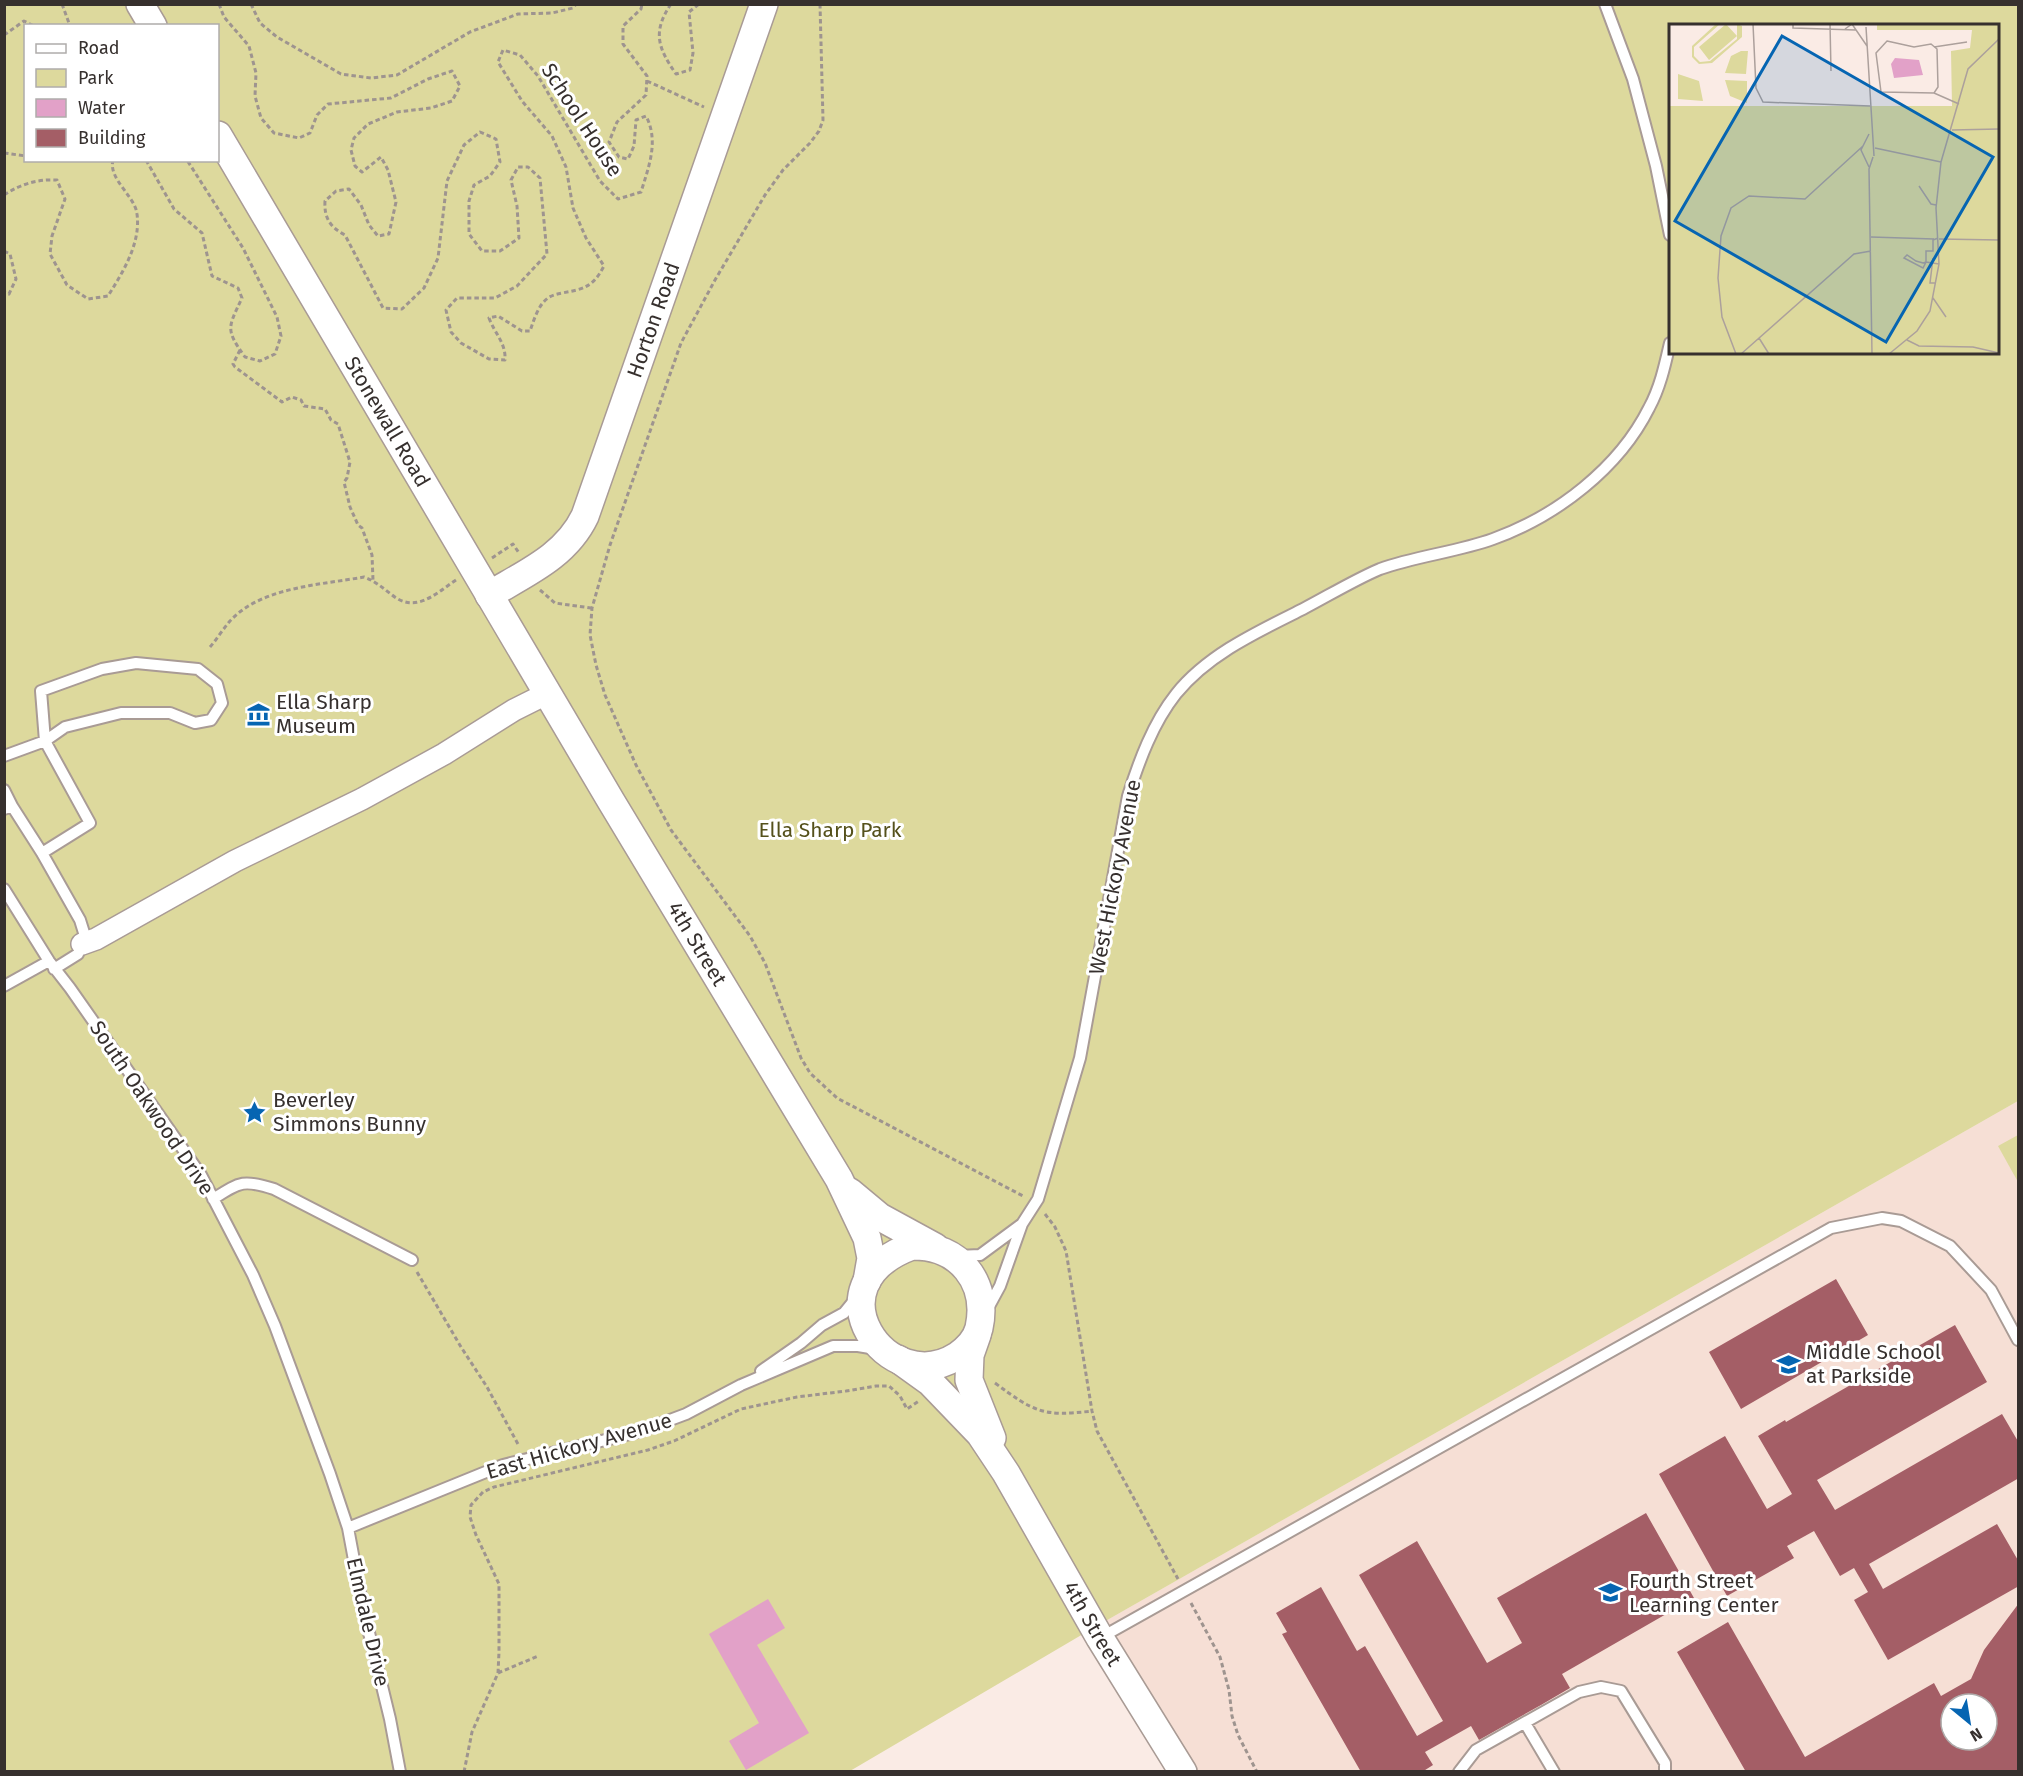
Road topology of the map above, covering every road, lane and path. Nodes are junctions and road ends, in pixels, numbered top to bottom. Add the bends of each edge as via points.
1 (62, 4) edge
2 (140, 4) edge
3 (219, 4) edge
4 (251, 4) edge
5 (576, 4) edge
6 (642, 4) edge
7 (671, 4) edge
8 (699, 4) edge
9 (764, 4) edge
10 (820, 4) edge
11 (1605, 4) edge
12 (30, 24) edge
13 (69, 24) edge
14 (152, 24) edge
15 (4, 35) edge
16 (646, 81) junction
17 (725, 116) junction
18 (219, 137) edge
19 (4, 153) edge
20 (24, 156) edge
21 (113, 162) edge
22 (147, 162) edge
23 (189, 162) edge
24 (4, 195) edge
25 (1669, 227) edge
26 (4, 251) edge
27 (4, 292) edge
28 (240, 350) junction
29 (1669, 351) edge
30 (474, 569) junction
31 (529, 572) junction
32 (373, 580) junction
33 (489, 595) junction
34 (592, 608) junction
35 (210, 647) dead end
36 (553, 701) junction
37 (45, 741) junction
38 (4, 756) edge
39 (4, 790) edge
40 (8, 807) edge
41 (42, 853) junction
42 (4, 889) edge
43 (82, 944) junction
44 (51, 965) junction
45 (4, 987) edge
46 (839, 1179) junction
47 (1025, 1197) dead end
48 (213, 1199) junction
49 (1045, 1214) dead end
50 (1022, 1224) junction
51 (947, 1253) junction
52 (412, 1260) dead end
53 (419, 1274) dead end
54 (865, 1286) junction
55 (979, 1326) junction
56 (2019, 1340) edge
57 (891, 1355) junction
58 (741, 1385) junction
59 (907, 1409) dead end
60 (519, 1446) dead end
61 (533, 1472) dead end
62 (1006, 1473) junction
63 (330, 1474) joint
64 (534, 1478) junction
65 (348, 1528) junction
66 (1185, 1590) junction
67 (1100, 1638) junction
68 (538, 1656) dead end
69 (498, 1673) junction
70 (1525, 1724) junction
71 (400, 1772) edge
72 (464, 1772) edge
73 (1183, 1772) edge
74 (1257, 1772) edge
75 (1459, 1772) edge
76 (1554, 1772) edge
77 (1665, 1772) edge

1 - 13 path
2 - 14 street
3 - 16 path, School House via 249,46 261,118 274,133 299,138 310,133 317,115 328,104 391,98 452,71 460,86 452,101 397,112 368,124 354,138 351,150 355,166 362,172 381,157 388,170 396,202 389,234 378,236 349,189 336,190 325,201 324,215 345,236 383,309 402,309 424,288 438,258 447,181 464,144 480,132 496,139 500,162 490,176 474,185 469,201 470,234 482,251 500,251 519,238 511,180 518,167 528,167 540,178 547,254 517,286 495,298 457,298 446,310 450,332 489,359 505,360 506,348 489,318 498,316 522,331 530,331 543,302 550,296 581,290 596,280 604,266 573,208 566,167 552,136 522,101 498,62 503,50 520,55 538,76 600,181 618,199 641,192 652,159 652,128 646,116 636,120 634,146 628,159 619,157 609,142 617,122 646,95
4 - 5 path via 260,23 277,37 341,74 371,78 397,75 470,32 518,14 552,13
6 - 16 path via 623,26 622,44 647,76
7 - 8 path via 661,18 658,41 676,74 690,70 693,53 689,12
9 - 17 street, Horton Road
10 - 34 path via 823,120 819,131 765,195 681,344 610,545
11 - 25 lane via 1634,79
12 - 15 path via 24,21
16 - 17 path
17 - 31 street, Horton Road via 589,509 569,542
18 - 30 street, Stonewall Road
19 - 20 path
21 - 24 path via 116,177 137,213 136,235 126,267 108,296 88,299 67,285 50,254 65,199 57,180 40,179
22 - 28 path via 174,209 202,233 212,276 238,288 242,298 231,321 231,337
23 - 28 path via 243,248 277,317 281,336 275,354 260,361 244,357
26 - 27 path via 9,254 16,279 9,294
28 - 32 path via 235,367 272,396 282,402 292,397 304,406 325,409 338,423 350,462 344,482 348,500 372,555
29 - 50 lane, West Hickory Avenue via 1650,408 1624,448 1592,482 1568,499 1494,539 1380,570 1245,639 1177,693 1139,762 1128,796 1080,1058 1038,1199
30 - 31 path via 513,544
30 - 32 path via 422,603 402,603
30 - 33 street, Stonewall Road
31 - 33 street, Horton Road
31 - 34 path via 541,591 555,603
32 - 35 path via 364,577 274,593 230,620
33 - 36 street, Stonewall Road
34 - 47 path via 590,635 596,665 636,765 671,830 750,936 810,1073 855,1109
36 - 43 street via 514,710 362,799 235,861
36 - 46 street, 4th Street
37 - 37 lane via 65,727 121,713 170,713 195,723 211,720 222,703 217,684 198,669 136,663 102,669 41,691
37 - 38 lane
37 - 41 lane via 90,823
39 - 40 lane
40 - 41 lane
41 - 43 lane via 80,920 85,936
42 - 44 lane, South Oakwood Drive
43 - 44 lane via 78,954
44 - 45 lane
44 - 48 lane, South Oakwood Drive via 179,1143
46 - 51 street, 4th Street via 879,1217
46 - 54 street, 4th Street via 867,1238 871,1258
48 - 52 lane via 233,1187 252,1182 274,1189
48 - 63 lane, South Oakwood Drive via 275,1326
49 - 66 path via 1066,1251 1097,1431
50 - 51 lane, West Hickory Avenue via 980,1255
50 - 55 lane, West Hickory Avenue via 1000,1286
51 - 54 street via 924,1246 896,1252
51 - 55 street via 965,1267 975,1282 981,1300
53 - 60 path
54 - 57 street via 860,1307 864,1323 874,1342
54 - 58 lane, East Hickory Avenue via 844,1313
55 - 57 street via 965,1350 943,1363 924,1366
55 - 62 street, 4th Street via 970,1355 969,1380
56 - 66 lane via 1991,1290 1950,1246 1901,1221 1882,1218 1831,1228
57 - 58 lane, East Hickory Avenue via 858,1346 833,1346
57 - 62 street, 4th Street via 930,1382 969,1421
58 - 65 lane, East Hickory Avenue via 686,1414 638,1432 503,1465
59 - 64 path via 889,1386 797,1397 741,1408 648,1450
61 - 64 path
62 - 67 street, 4th Street
63 - 65 lane, Elmdale Drive
64 - 69 path via 494,1487 471,1505 476,1535 499,1584
65 - 71 lane, Elmdale Drive
66 - 67 lane
66 - 74 path via 1220,1657 1238,1735
67 - 73 street, 4th Street
68 - 69 path
69 - 72 path via 472,1732
70 - 75 lane via 1476,1750
70 - 76 lane
70 - 77 lane via 1579,1692 1601,1687 1621,1691 1665,1763

